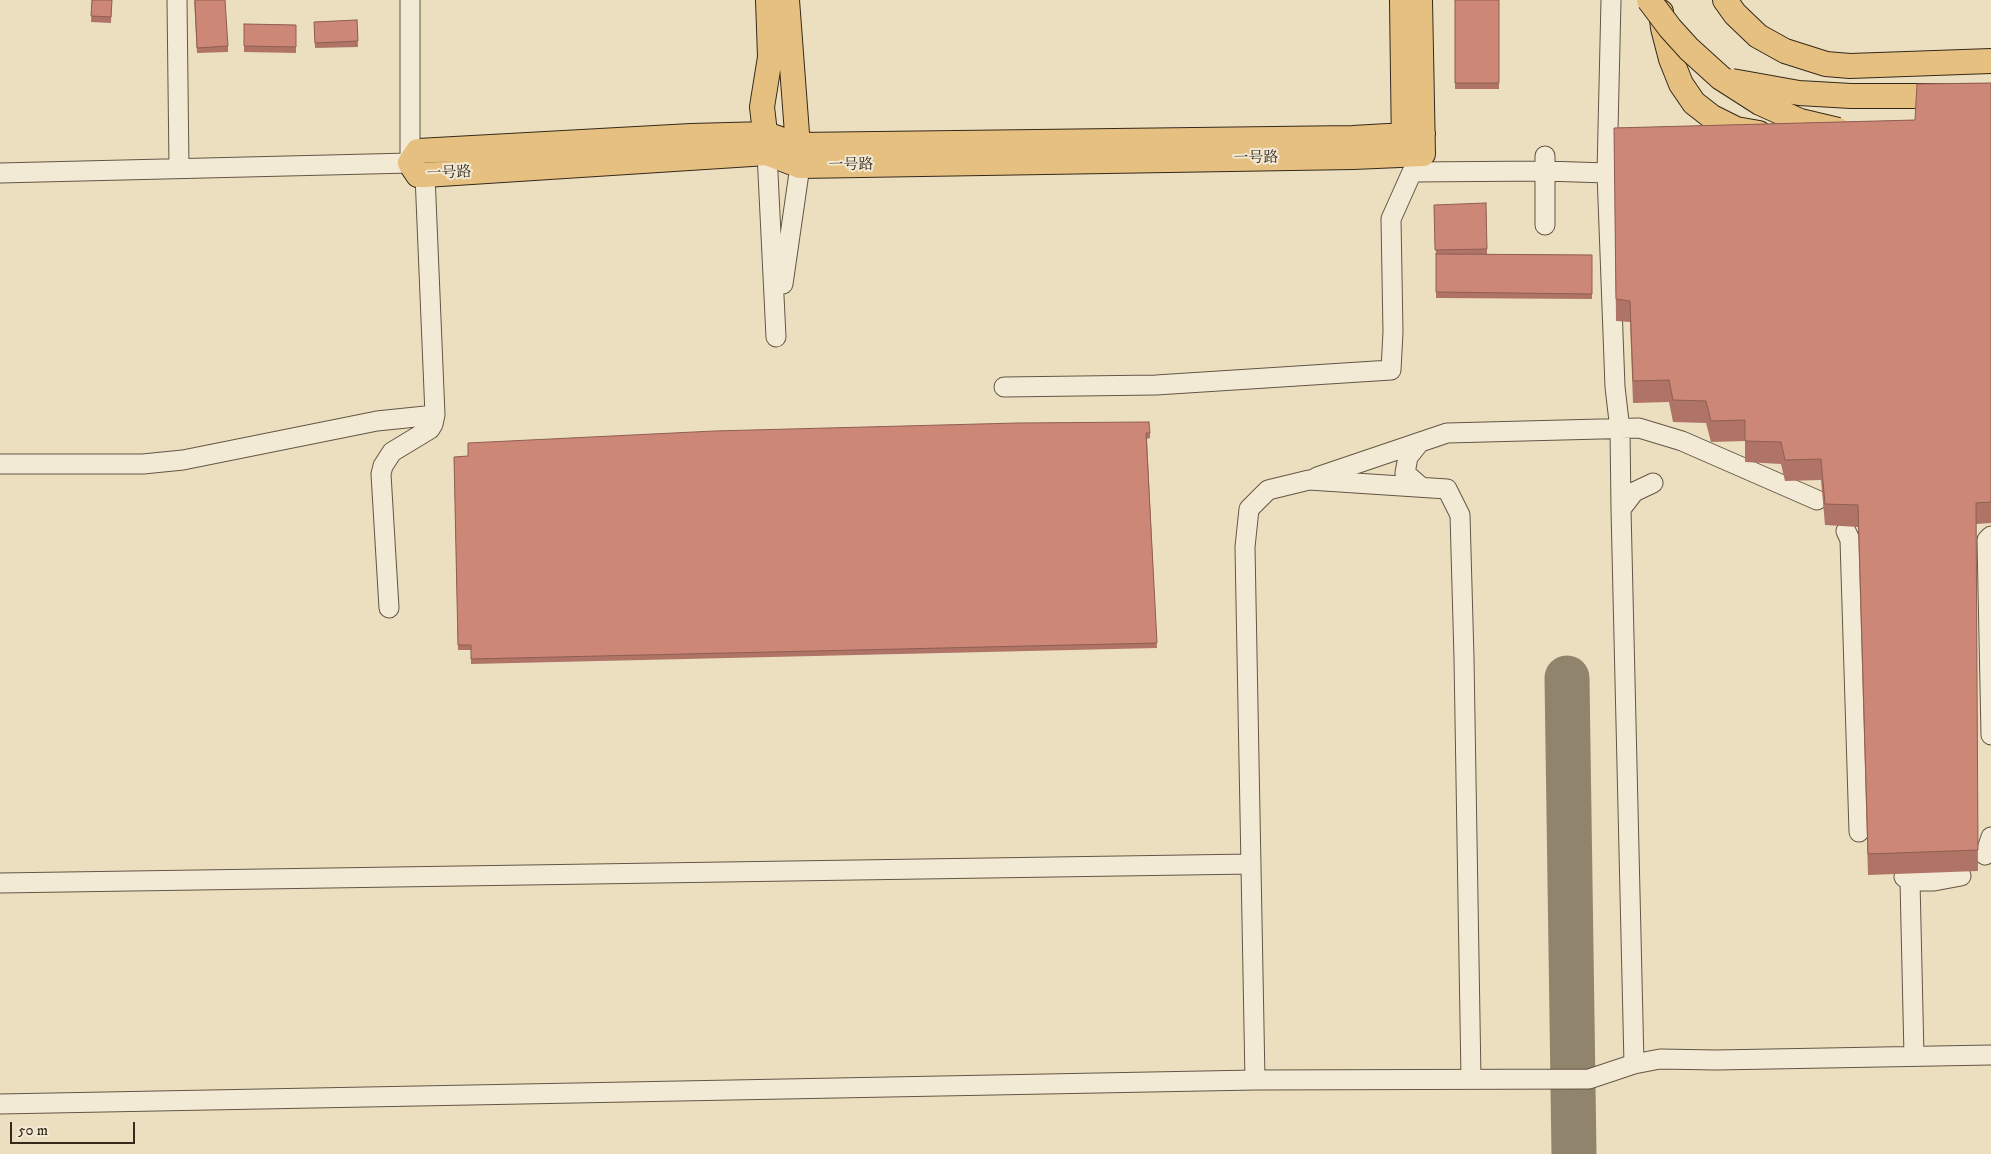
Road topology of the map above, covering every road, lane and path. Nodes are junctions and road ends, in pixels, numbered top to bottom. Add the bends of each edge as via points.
1 (177, 0) edge
2 (410, 0) edge
3 (768, 0) edge
4 (787, 0) edge
5 (1402, 0) edge
6 (1420, 0) edge
7 (1611, 0) edge
8 (1649, 0) edge
9 (1660, 0) edge
10 (1725, 0) edge
11 (1991, 62) edge
12 (1721, 78) junction
13 (1991, 96) edge
14 (766, 144) junction
15 (1413, 145) junction
16 (799, 156) junction
17 (1545, 163) junction
18 (179, 168) junction
19 (417, 169) junction
20 (0, 174) edge
21 (1607, 174) junction
22 (1546, 226) dead end
23 (1004, 387) dead end
24 (435, 415) junction
25 (1620, 430) junction
26 (1420, 442) junction
27 (0, 464) edge
28 (1309, 480) junction
29 (1653, 483) dead end
30 (1421, 487) junction
31 (1817, 500) dead end
32 (1621, 509) junction
33 (1846, 532) dead end
34 (1991, 536) edge
35 (388, 608) dead end
36 (1991, 735) edge
37 (1859, 832) dead end
38 (1251, 864) junction
39 (1961, 876) dead end
40 (0, 883) edge
41 (1991, 1055) edge
42 (1914, 1056) junction
43 (1634, 1064) junction
44 (1470, 1079) junction
45 (1255, 1080) junction
46 (0, 1104) edge

1 - 18 street
2 - 19 street
3 - 14 main road via 770,57 762,106
4 - 16 main road
5 - 15 main road
6 - 15 main road
7 - 21 street
8 - 12 main road, bridge via 1688,49
9 - 12 main road, bridge via 1663,28 1681,84 1694,104 1712,117 1736,129 1760,133 1860,134 1800,121 1760,103
10 - 11 main road via 1758,36 1785,50 1826,64
12 - 13 main road, bridge via 1799,93
14 - 16 main road, 一号路
14 - 16 street via 776,337
14 - 19 main road, 一号路
15 - 16 main road, 一号路
17 - 21 street
17 - 22 street
17 - 23 street via 1412,172 1391,219 1391,370 1156,385
18 - 19 street
18 - 20 street
19 - 24 street
21 - 25 street via 1615,387
24 - 27 street via 377,421 183,460 144,464
24 - 35 street via 430,429 392,452 381,474
25 - 26 street via 1446,434
25 - 31 street via 1639,428 1682,441
25 - 32 street
26 - 28 street
26 - 30 street via 1408,457 1406,473
28 - 30 street
28 - 38 street via 1268,490 1249,509 1245,547
29 - 32 street via 1634,492
30 - 44 street via 1447,489 1460,515
32 - 43 street
33 - 37 street via 1850,540
34 - 36 street via 1988,540
38 - 40 street
38 - 45 street
39 - 42 street via 1934,881 1907,879
41 - 42 street
42 - 43 street via 1660,1059
43 - 44 street via 1589,1079
44 - 45 street
45 - 46 street

